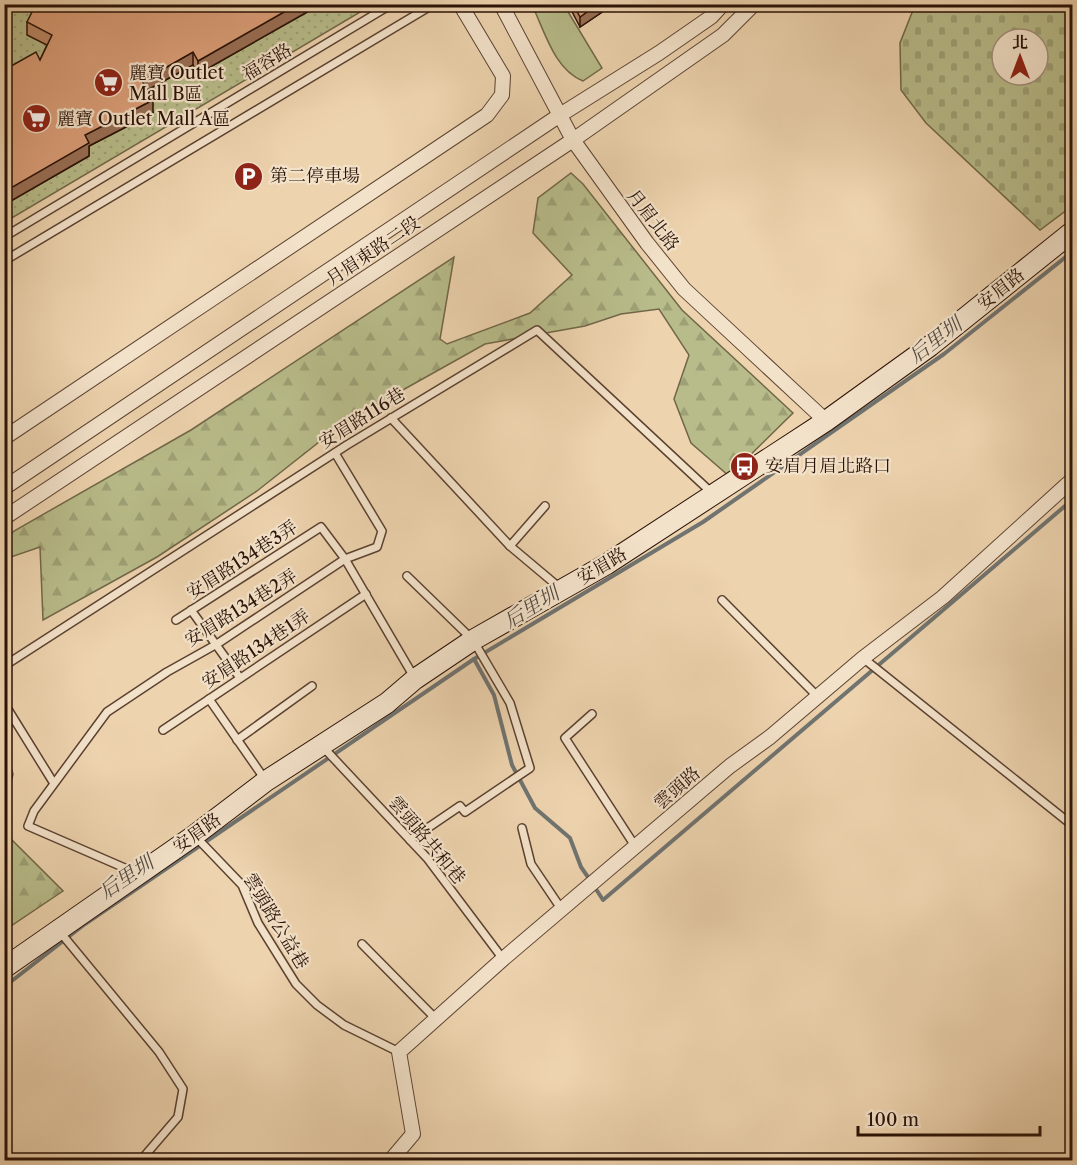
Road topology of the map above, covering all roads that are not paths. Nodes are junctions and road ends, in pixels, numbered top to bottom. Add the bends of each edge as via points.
1 (392, 4) edge
2 (434, 4) edge
3 (460, 4) edge
4 (501, 4) edge
5 (723, 4) edge
6 (754, 4) edge
7 (560, 115) junction
8 (573, 140) junction
9 (1072, 232) edge
10 (4, 237) edge
11 (4, 261) edge
12 (391, 418) junction
13 (826, 421) junction
14 (4, 438) edge
15 (335, 453) junction
16 (1072, 480) edge
17 (4, 488) edge
18 (713, 494) junction
19 (545, 506) dead end
20 (4, 518) edge
21 (510, 546) junction
22 (345, 559) junction
23 (407, 576) dead end
24 (562, 590) junction
25 (366, 594) junction
26 (722, 600) dead end
27 (191, 610) junction
28 (176, 620) dead end
29 (473, 640) junction
30 (217, 644) junction
31 (863, 658) junction
32 (4, 666) edge
33 (240, 678) junction
34 (415, 679) junction
35 (312, 686) dead end
36 (818, 697) junction
37 (209, 699) junction
38 (4, 703) edge
39 (592, 714) dead end
40 (163, 730) dead end
41 (237, 740) junction
42 (321, 745) junction
43 (53, 782) junction
44 (266, 782) junction
45 (1072, 825) edge
46 (522, 828) dead end
47 (195, 835) junction
48 (410, 840) junction
49 (636, 847) junction
50 (139, 875) junction
51 (562, 910) junction
52 (58, 930) junction
53 (362, 944) dead end
54 (503, 959) junction
55 (4, 968) edge
56 (437, 1020) junction
57 (399, 1052) junction
58 (141, 1161) edge
59 (391, 1161) edge

1 - 10 lane, 福容路
2 - 11 lane
3 - 14 street via 503,76 502,94 487,115
4 - 7 street, 月眉北路
5 - 7 street, 月眉東路二段 via 711,17 659,53
6 - 8 street, 月眉東路二段 via 723,35
7 - 8 street, 月眉北路
7 - 17 street, 月眉東路二段
8 - 13 street, 月眉北路 via 684,289
8 - 20 street, 月眉東路二段
9 - 13 street, 安眉路 via 930,346
12 - 15 lane, 安眉路116巷
12 - 18 lane, 安眉路116巷 via 537,330
12 - 21 lane
13 - 18 street, 安眉路
15 - 22 lane, 安眉路134巷2弄 via 382,531 377,548
15 - 32 lane, 安眉路116巷
16 - 31 street, 雲頭路 via 943,597
18 - 24 street, 安眉路
19 - 21 lane
21 - 24 lane
22 - 25 lane
22 - 27 lane, 安眉路134巷3弄 via 321,527
22 - 30 lane, 安眉路134巷2弄
23 - 29 lane
24 - 29 street, 安眉路
25 - 33 lane, 安眉路134巷1弄
25 - 34 lane
26 - 36 lane
27 - 28 lane, 安眉路134巷3弄
27 - 30 lane
29 - 34 street, 安眉路
29 - 48 lane via 510,703 530,768 465,812 460,806
30 - 33 lane
30 - 43 lane, 安眉路134巷2弄 via 107,711
31 - 36 street, 雲頭路
31 - 45 lane
33 - 37 lane, 安眉路134巷1弄
34 - 42 street, 安眉路 via 387,704
35 - 41 lane
36 - 49 street, 雲頭路
37 - 40 lane, 安眉路134巷1弄
37 - 41 lane
38 - 43 lane
39 - 49 lane via 565,738
41 - 44 lane
42 - 44 street, 安眉路
42 - 48 lane, 雲頭路共和巷
43 - 50 lane, 安眉路134巷2弄 via 28,826
44 - 47 street, 安眉路
46 - 51 lane via 531,864
47 - 50 street, 安眉路
47 - 57 lane, 雲頭路公益巷 via 242,885 258,923 296,984 344,1025
48 - 54 lane, 雲頭路共和巷
49 - 51 street, 雲頭路
50 - 52 street, 安眉路
51 - 54 street, 雲頭路
52 - 55 street, 安眉路
52 - 58 lane via 159,1052 183,1089 178,1117
53 - 56 lane
54 - 56 street, 雲頭路
56 - 57 street, 雲頭路
57 - 59 street via 413,1134

